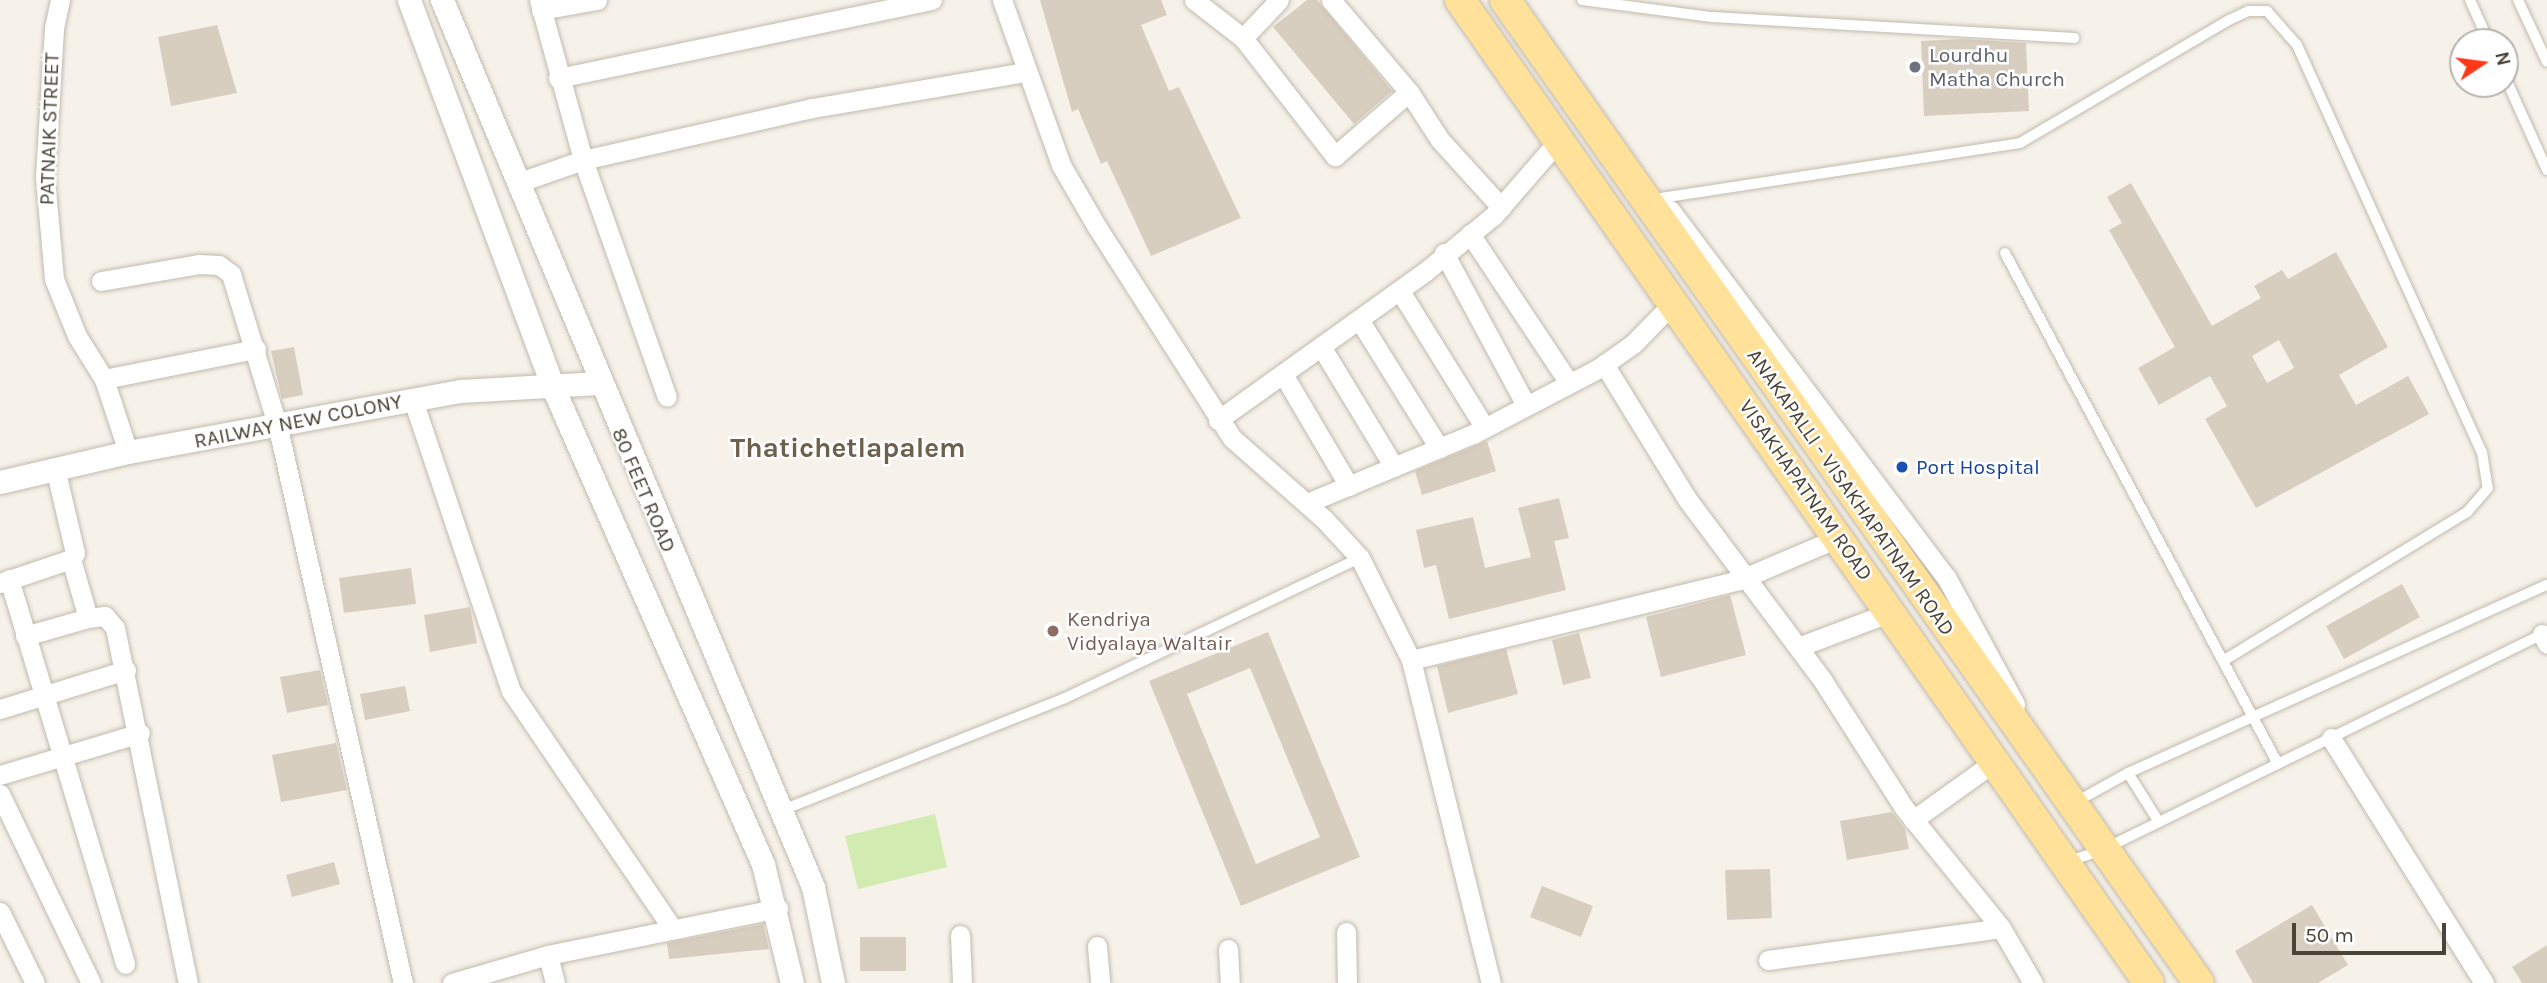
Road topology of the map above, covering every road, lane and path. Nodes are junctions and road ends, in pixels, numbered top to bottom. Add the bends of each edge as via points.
1 (60, 0) edge
2 (409, 0) edge
3 (442, 0) edge
4 (597, 0) edge
5 (932, 0) edge
6 (1002, 0) edge
7 (1194, 0) edge
8 (1279, 0) edge
9 (1331, 0) edge
10 (1460, 0) edge
11 (1505, 0) edge
12 (1582, 0) edge
13 (2470, 0) edge
14 (2518, 0) edge
15 (540, 5) edge
16 (2483, 28) edge
17 (1243, 38) junction
18 (2074, 38) dead end
19 (2547, 62) edge
20 (1024, 72) junction
21 (558, 78) junction
22 (1560, 78) junction
23 (1409, 92) junction
24 (2514, 98) edge
25 (1560, 139) junction
26 (583, 160) junction
27 (2547, 170) edge
28 (517, 183) junction
29 (1661, 198) junction
30 (1501, 207) junction
31 (1470, 234) junction
32 (1444, 253) junction
33 (2005, 253) dead end
34 (102, 281) dead end
35 (1400, 291) junction
36 (1674, 302) junction
37 (1360, 321) junction
38 (1322, 348) junction
39 (256, 349) junction
40 (1604, 364) junction
41 (1283, 374) junction
42 (104, 379) junction
43 (598, 383) junction
44 (1569, 383) junction
45 (554, 390) junction
46 (667, 397) dead end
47 (413, 400) junction
48 (1526, 405) junction
49 (1218, 420) junction
50 (278, 428) junction
51 (1485, 428) junction
52 (1439, 448) junction
53 (128, 452) junction
54 (1394, 467) junction
55 (55, 468) junction
56 (0, 482) edge
57 (1349, 486) junction
58 (1307, 503) junction
59 (1840, 537) junction
60 (1360, 558) junction
61 (71, 559) junction
62 (1747, 577) junction
63 (4, 581) edge
64 (2547, 585) edge
65 (1891, 611) junction
66 (88, 618) junction
67 (26, 636) junction
68 (2545, 636) edge
69 (1798, 648) junction
70 (1411, 660) junction
71 (2223, 661) junction
72 (126, 670) junction
73 (44, 696) junction
74 (0, 709) edge
75 (2254, 716) junction
76 (140, 733) junction
77 (2330, 738) junction
78 (60, 756) junction
79 (1994, 762) junction
80 (2041, 763) junction
81 (2278, 764) junction
82 (2128, 773) junction
83 (0, 775) edge
84 (0, 794) edge
85 (2070, 805) junction
86 (780, 811) junction
87 (2157, 819) junction
88 (1913, 820) junction
89 (746, 825) junction
90 (2102, 850) junction
91 (2063, 863) junction
92 (778, 908) junction
93 (0, 912) edge
94 (672, 928) junction
95 (2001, 928) junction
96 (1346, 932) dead end
97 (2112, 932) junction
98 (960, 935) dead end
99 (6, 940) edge
100 (1097, 946) dead end
101 (1228, 949) dead end
102 (548, 955) junction
103 (1768, 960) dead end
104 (125, 964) dead end
105 (35, 983) edge
106 (91, 983) edge
107 (188, 983) edge
108 (403, 983) edge
109 (452, 983) edge
110 (555, 983) edge
111 (792, 983) edge
112 (833, 983) edge
113 (962, 983) edge
114 (1100, 983) edge
115 (1230, 983) edge
116 (1347, 983) edge
117 (1491, 983) edge
118 (2033, 983) edge
119 (2137, 983) edge
120 (2149, 983) edge
121 (2199, 983) edge
122 (2484, 983) edge

1 - 42 street, PATNAIK STREET via 53,43 46,221 54,279 77,336
2 - 45 street, 80 FEET ROAD
3 - 28 street, 80 FEET ROAD
4 - 15 street
5 - 21 street
6 - 20 street
7 - 17 street
8 - 17 street
9 - 23 street
10 - 25 main road, VISAKHAPATNAM ROAD
11 - 22 main road, ANAKAPALLI - VISAKHAPATNAM ROAD
12 - 18 lane via 1713,17
13 - 16 lane
14 - 19 lane
15 - 21 street
17 - 23 street via 1335,156
20 - 26 street via 812,108
20 - 49 street via 1061,165
21 - 26 street
22 - 29 street
22 - 80 main road, ANAKAPALLI - VISAKHAPATNAM ROAD
23 - 30 street via 1440,140
24 - 27 lane
25 - 30 street
25 - 36 main road, VISAKHAPATNAM ROAD
26 - 28 street
26 - 46 street
28 - 43 street, 80 FEET ROAD
29 - 71 lane via 2020,143 2227,21 2248,11 2267,11 2297,45 2482,452 2488,488 2467,512
29 - 80 street via 1946,577 1987,647
30 - 31 street
31 - 32 street
31 - 44 street
32 - 35 street
32 - 48 street
33 - 71 lane
34 - 39 street via 219,265 231,274
35 - 37 street
35 - 51 street
36 - 40 street
36 - 59 main road, VISAKHAPATNAM ROAD
37 - 38 street
37 - 52 street
38 - 41 street
38 - 54 street
39 - 42 street
39 - 50 street
40 - 44 street
40 - 62 street via 1688,499
41 - 49 street
41 - 57 street
42 - 53 street, PATNAIK STREET
43 - 45 street, RAILWAY NEW COLONY
43 - 86 street, 80 FEET ROAD
44 - 48 street
45 - 47 street, RAILWAY NEW COLONY via 461,391
45 - 89 street, 80 FEET ROAD
47 - 50 street, RAILWAY NEW COLONY
47 - 94 street via 511,691
48 - 51 street
49 - 58 street
50 - 53 street, RAILWAY NEW COLONY
50 - 108 street
51 - 52 street
52 - 54 street
53 - 55 street, RAILWAY NEW COLONY
54 - 57 street
55 - 56 street, RAILWAY NEW COLONY
55 - 61 street via 72,531
57 - 58 street
58 - 60 street
59 - 62 street
59 - 65 main road, VISAKHAPATNAM ROAD
60 - 70 street
60 - 86 lane via 1065,698
61 - 63 street
61 - 66 street
62 - 69 street
62 - 70 street
63 - 67 street
64 - 75 lane
65 - 69 street
65 - 79 main road, VISAKHAPATNAM ROAD
66 - 67 street
66 - 72 street via 111,619
67 - 73 street
68 - 77 lane
69 - 88 street
70 - 117 street
71 - 75 lane
72 - 73 street
72 - 76 street
73 - 74 street
73 - 78 street
75 - 81 lane
75 - 82 lane
76 - 78 street
76 - 107 street
77 - 81 lane
77 - 122 street
78 - 83 street
78 - 104 street
79 - 88 street
79 - 91 main road, VISAKHAPATNAM ROAD
80 - 85 main road, ANAKAPALLI - VISAKHAPATNAM ROAD
81 - 87 lane
82 - 85 lane
82 - 87 lane
84 - 106 street
85 - 90 main road, ANAKAPALLI - VISAKHAPATNAM ROAD
86 - 89 street
86 - 112 street, 80 FEET ROAD via 813,887
87 - 90 lane
88 - 95 street
89 - 92 street, 80 FEET ROAD
90 - 91 lane
90 - 121 main road, ANAKAPALLI - VISAKHAPATNAM ROAD
91 - 97 main road, VISAKHAPATNAM ROAD
92 - 94 street
92 - 111 street, 80 FEET ROAD
93 - 99 street
94 - 102 street
95 - 103 street
95 - 118 street
96 - 116 street
97 - 119 street
97 - 120 main road, VISAKHAPATNAM ROAD
98 - 113 street
99 - 105 street
100 - 114 street
101 - 115 street
102 - 109 street
102 - 110 street

